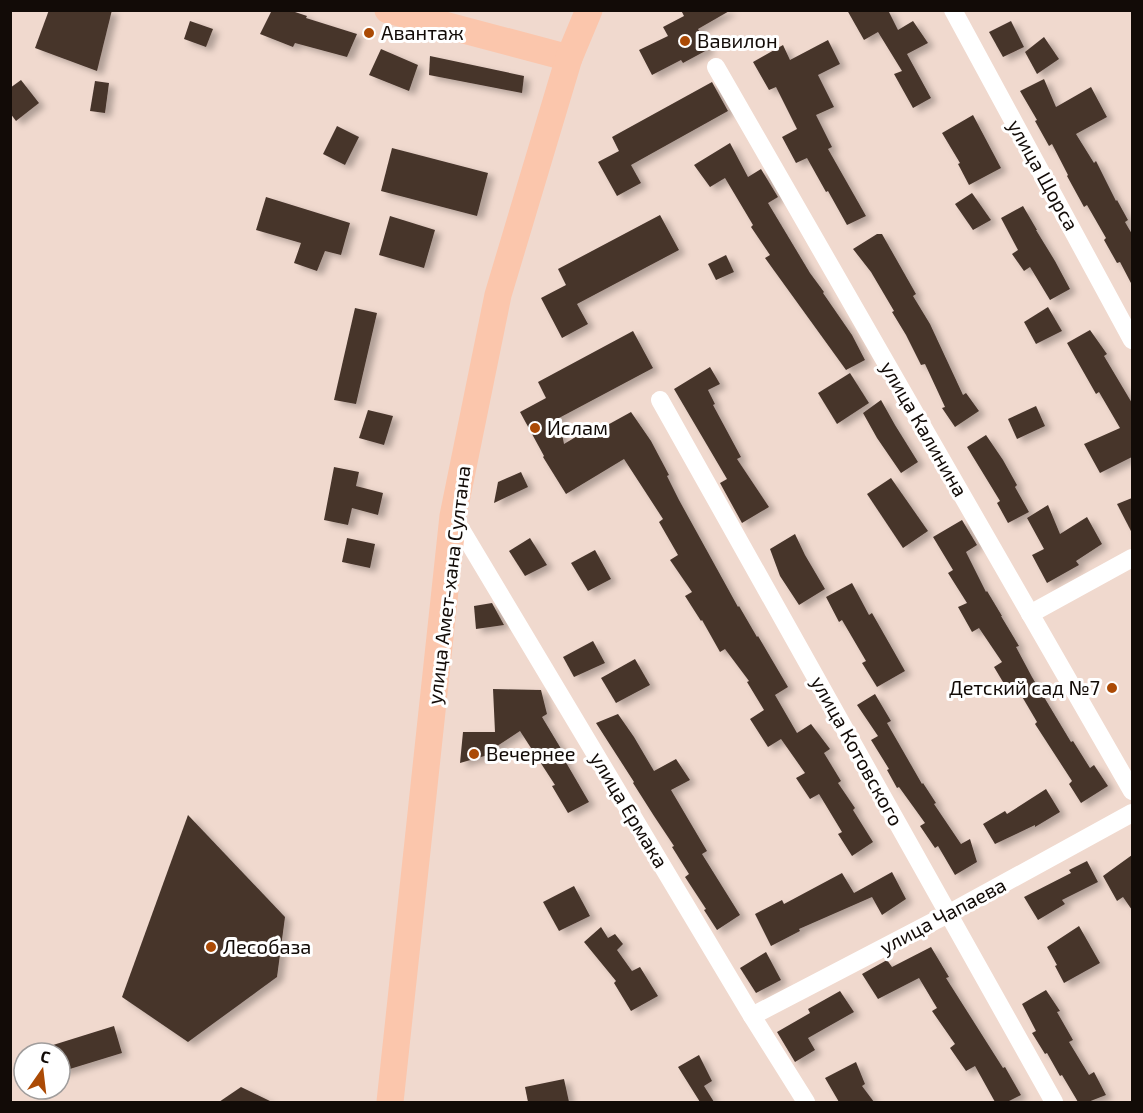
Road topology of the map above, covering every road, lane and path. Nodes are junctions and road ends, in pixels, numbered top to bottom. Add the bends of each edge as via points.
1 (388, 10) edge
2 (589, 10) edge
3 (953, 10) edge
4 (569, 58) junction
5 (716, 67) dead end
6 (1132, 340) edge
7 (660, 400) dead end
8 (453, 516) junction
9 (1132, 558) edge
10 (1030, 614) junction
11 (1132, 791) edge
12 (1132, 813) edge
13 (948, 914) junction
14 (752, 1016) junction
15 (390, 1102) edge
16 (806, 1102) edge
17 (1054, 1102) edge

1 - 4 main road
2 - 4 main road, улица Амет-хана Султана
3 - 6 street, улица Щорса
4 - 8 main road, улица Амет-хана Султана via 498,295
5 - 10 street, улица Калинина
7 - 13 street, улица Котовского
8 - 14 street, улица Ермака
8 - 15 main road, улица Амет-хана Султана
9 - 10 street
10 - 11 street, улица Калинина
12 - 13 street, улица Чапаева
13 - 14 street, улица Чапаева
13 - 17 street, улица Котовского
14 - 16 street, улица Ермака

